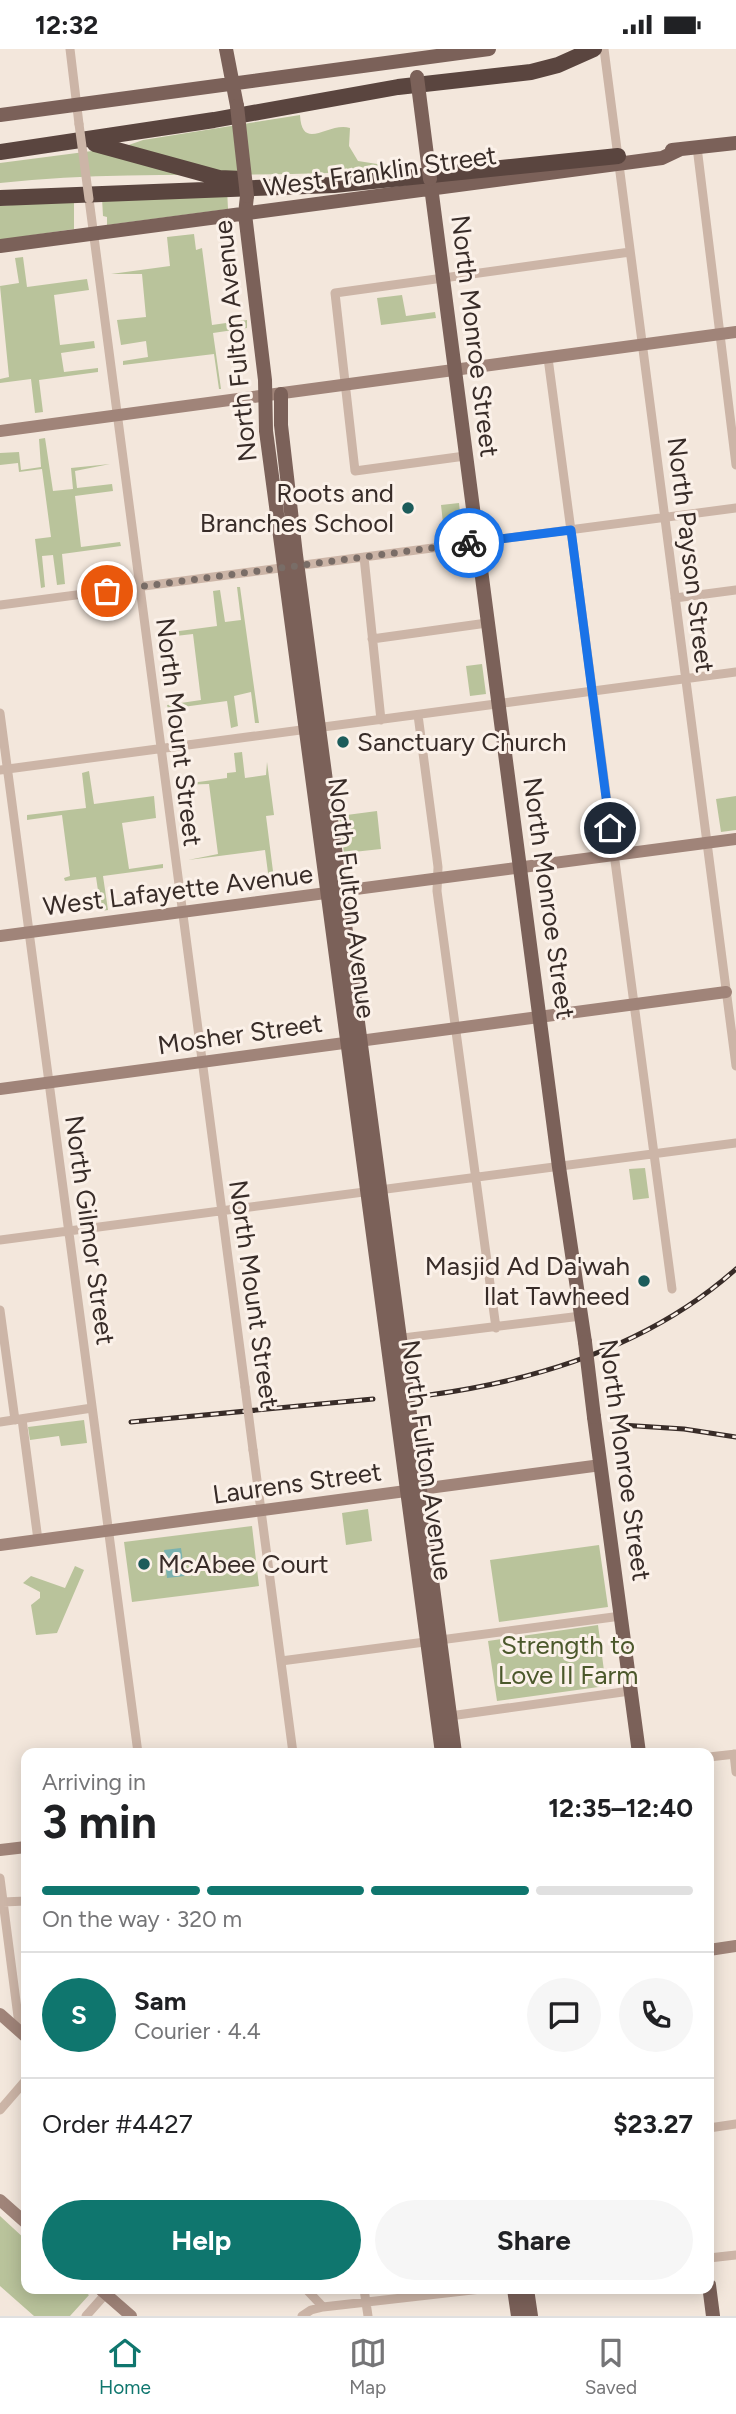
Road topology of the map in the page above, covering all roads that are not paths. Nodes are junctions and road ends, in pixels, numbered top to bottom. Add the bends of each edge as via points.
1 (70, 49) edge
2 (226, 49) edge
3 (489, 49) edge
4 (594, 49) edge
5 (604, 49) edge
6 (414, 54) edge
7 (231, 85) junction
8 (77, 105) junction
9 (0, 115) edge
10 (76, 142) junction
11 (736, 143) edge
12 (697, 147) junction
13 (0, 152) edge
14 (619, 160) junction
15 (431, 183) junction
16 (0, 198) edge
17 (245, 213) junction
18 (93, 234) junction
19 (0, 246) edge
20 (630, 252) junction
21 (442, 278) junction
22 (736, 332) edge
23 (718, 335) junction
24 (642, 345) junction
25 (548, 358) junction
26 (454, 371) junction
27 (345, 386) junction
28 (281, 394) junction
29 (265, 396) junction
30 (117, 415) junction
31 (0, 431) edge
32 (465, 456) junction
33 (736, 465) edge
34 (736, 508) edge
35 (665, 517) junction
36 (571, 530) junction
37 (477, 542) junction
38 (364, 557) junction
39 (291, 567) junction
40 (139, 587) junction
41 (736, 590) edge
42 (675, 598) junction
43 (0, 605) edge
44 (487, 624) junction
45 (372, 639) junction
46 (736, 672) edge
47 (686, 679) junction
48 (592, 692) junction
49 (498, 704) junction
50 (0, 713) edge
51 (418, 715) junction
52 (381, 720) junction
53 (312, 730) junction
54 (160, 749) junction
55 (4, 770) edge
56 (736, 839) edge
57 (707, 843) junction
58 (614, 855) junction
59 (520, 868) junction
60 (438, 879) junction
61 (333, 893) junction
62 (182, 913) junction
63 (29, 932) junction
64 (0, 936) edge
65 (731, 991) edge
66 (634, 1005) junction
67 (540, 1017) junction
68 (456, 1028) junction
69 (353, 1042) junction
70 (202, 1062) junction
71 (736, 1066) edge
72 (49, 1082) junction
73 (0, 1089) edge
74 (736, 1143) edge
75 (654, 1154) junction
76 (559, 1167) junction
77 (476, 1178) junction
78 (373, 1192) junction
79 (221, 1212) junction
80 (69, 1232) junction
81 (0, 1240) edge
82 (672, 1289) dead end
83 (0, 1310) edge
84 (581, 1316) junction
85 (496, 1328) junction
86 (393, 1339) junction
87 (92, 1408) junction
88 (18, 1419) junction
89 (0, 1422) edge
90 (601, 1465) junction
91 (413, 1490) junction
92 (261, 1511) junction
93 (108, 1531) junction
94 (38, 1540) junction
95 (0, 1545) edge
96 (621, 1616) junction
97 (433, 1641) junction
98 (281, 1661) junction
99 (630, 1691) junction
100 (450, 1716) junction
101 (137, 1748) edge
102 (292, 1748) edge
103 (442, 1748) edge
104 (454, 1748) edge
105 (638, 1748) edge
106 (735, 1754) edge
107 (714, 1756) edge
108 (736, 1772) edge
109 (21, 1848) edge
110 (0, 1850) edge
111 (0, 1878) edge
112 (21, 1901) edge
113 (3, 1902) junction
114 (736, 1946) edge
115 (714, 1949) edge
116 (0, 2014) edge
117 (21, 2021) edge
118 (21, 2032) edge
119 (21, 2086) edge
120 (0, 2109) edge
121 (736, 2124) edge
122 (714, 2127) edge
123 (0, 2200) edge
124 (21, 2219) edge
125 (736, 2255) edge
126 (714, 2257) edge
127 (104, 2294) edge
128 (109, 2294) edge
129 (311, 2294) edge
130 (365, 2294) edge
131 (443, 2294) edge
132 (515, 2294) edge
133 (528, 2294) edge
134 (710, 2294) edge
135 (366, 2304) junction
136 (323, 2307) junction
137 (86, 2316) edge
138 (131, 2316) edge
139 (302, 2316) edge
140 (368, 2316) edge
141 (518, 2316) edge
142 (531, 2316) edge
143 (713, 2316) edge

1 - 8 street, North Mount Street
2 - 7 main road, North Fulton Avenue
3 - 6 main road
4 - 10 highway via 531,72 398,86
5 - 14 street, North Payson Street
6 - 7 main road
6 - 15 main road, North Monroe Street, bridge
7 - 8 main road
7 - 17 main road, North Fulton Avenue, bridge via 247,195
8 - 9 main road
8 - 18 street, North Mount Street, bridge
10 - 13 highway
10 - 14 highway via 106,145 219,178 266,180 342,178 563,155 602,153
11 - 12 main road, West Franklin Street
12 - 14 main road, West Franklin Street
12 - 23 street
14 - 15 main road, West Franklin Street
14 - 16 highway via 334,185
14 - 20 street, North Payson Street
15 - 17 main road, West Franklin Street
15 - 21 main road, North Monroe Street
17 - 18 main road, West Franklin Street
17 - 29 main road, North Fulton Avenue
18 - 19 main road, West Franklin Street
18 - 30 street, North Mount Street
20 - 21 street
20 - 24 street, North Payson Street
21 - 26 main road, North Monroe Street
21 - 27 street via 335,293
22 - 23 main road
23 - 24 main road
23 - 33 street
24 - 25 main road
24 - 35 street, North Payson Street
25 - 26 main road
25 - 36 street
26 - 27 main road
26 - 32 main road, North Monroe Street
27 - 28 main road
27 - 32 street via 355,471
28 - 29 main road
28 - 39 main road, North Fulton Avenue
29 - 30 main road
29 - 39 main road, North Fulton Avenue
30 - 31 main road
30 - 40 street, North Mount Street
32 - 37 main road, North Monroe Street
34 - 35 street
35 - 36 street
35 - 42 street, North Payson Street
36 - 37 street
36 - 48 street
37 - 38 street
37 - 44 main road, North Monroe Street
38 - 39 street
38 - 45 street
39 - 40 street
39 - 53 main road, North Fulton Avenue
40 - 43 street
40 - 54 street, North Mount Street
41 - 42 street
42 - 47 street, North Payson Street
44 - 45 street
44 - 49 main road, North Monroe Street
45 - 52 street
46 - 47 street
47 - 48 street
47 - 57 street, North Payson Street
48 - 49 street
48 - 58 street
49 - 51 street
49 - 59 main road, North Monroe Street
50 - 55 street, North Gilmor Street
51 - 52 street
51 - 60 street
52 - 53 street
53 - 54 street
53 - 61 main road, North Fulton Avenue
54 - 55 street
54 - 62 street, North Mount Street
55 - 63 street, North Gilmor Street
56 - 57 main road, West Lafayette Avenue
57 - 58 main road, West Lafayette Avenue
57 - 65 street, North Payson Street
58 - 59 main road, West Lafayette Avenue
58 - 66 street
59 - 60 main road, West Lafayette Avenue
59 - 67 main road, North Monroe Street
60 - 61 main road, West Lafayette Avenue
60 - 68 street
61 - 62 main road, West Lafayette Avenue
61 - 69 main road, North Fulton Avenue
62 - 63 main road, West Lafayette Avenue
62 - 70 street, North Mount Street
63 - 64 main road, West Lafayette Avenue
63 - 72 street, North Gilmor Street
65 - 66 main road, Mosher Street
65 - 71 street, North Payson Street
66 - 67 main road, Mosher Street
66 - 75 street
67 - 68 main road, Mosher Street
67 - 76 main road, North Monroe Street
68 - 69 main road, Mosher Street
68 - 77 street
69 - 70 main road, Mosher Street
69 - 78 main road, North Fulton Avenue
70 - 72 main road, Mosher Street
70 - 79 street, North Mount Street
72 - 73 main road, Mosher Street
72 - 80 street, North Gilmor Street
74 - 75 street
75 - 76 street
75 - 82 street
76 - 77 street
76 - 84 main road, North Monroe Street
77 - 78 street
77 - 85 street
78 - 79 street
78 - 86 main road, North Fulton Avenue
79 - 80 street
79 - 92 street, North Mount Street, bridge
80 - 81 street
80 - 87 street, North Gilmor Street
83 - 88 street
84 - 85 street
84 - 90 main road, North Monroe Street, bridge
85 - 86 street
86 - 91 main road, North Fulton Avenue
87 - 88 street
87 - 93 street, North Gilmor Street
88 - 89 street
88 - 94 street
90 - 91 main road, Laurens Street
90 - 96 main road, North Monroe Street
91 - 92 main road, Laurens Street
91 - 97 main road, North Fulton Avenue
92 - 93 main road, Laurens Street
92 - 98 street, North Mount Street
93 - 94 main road, Laurens Street
93 - 101 street, North Gilmor Street
94 - 95 main road, Laurens Street
96 - 97 street
96 - 99 main road, North Monroe Street
97 - 98 street
97 - 100 main road, North Fulton Avenue
97 - 103 main road, North Fulton Avenue
98 - 102 street, North Mount Street
99 - 100 street
99 - 105 main road, North Monroe Street
100 - 104 main road, North Fulton Avenue
106 - 107 street
106 - 108 street
109 - 110 main road
111 - 113 street
112 - 113 street
113 - 117 street
114 - 115 main road
116 - 118 main road
119 - 120 street
121 - 122 street
123 - 124 main road
125 - 126 street
127 - 137 street
128 - 138 main road
129 - 136 street
130 - 135 street
131 - 135 street
132 - 141 main road
133 - 142 main road
134 - 143 main road
135 - 136 street
135 - 140 street
136 - 139 street

